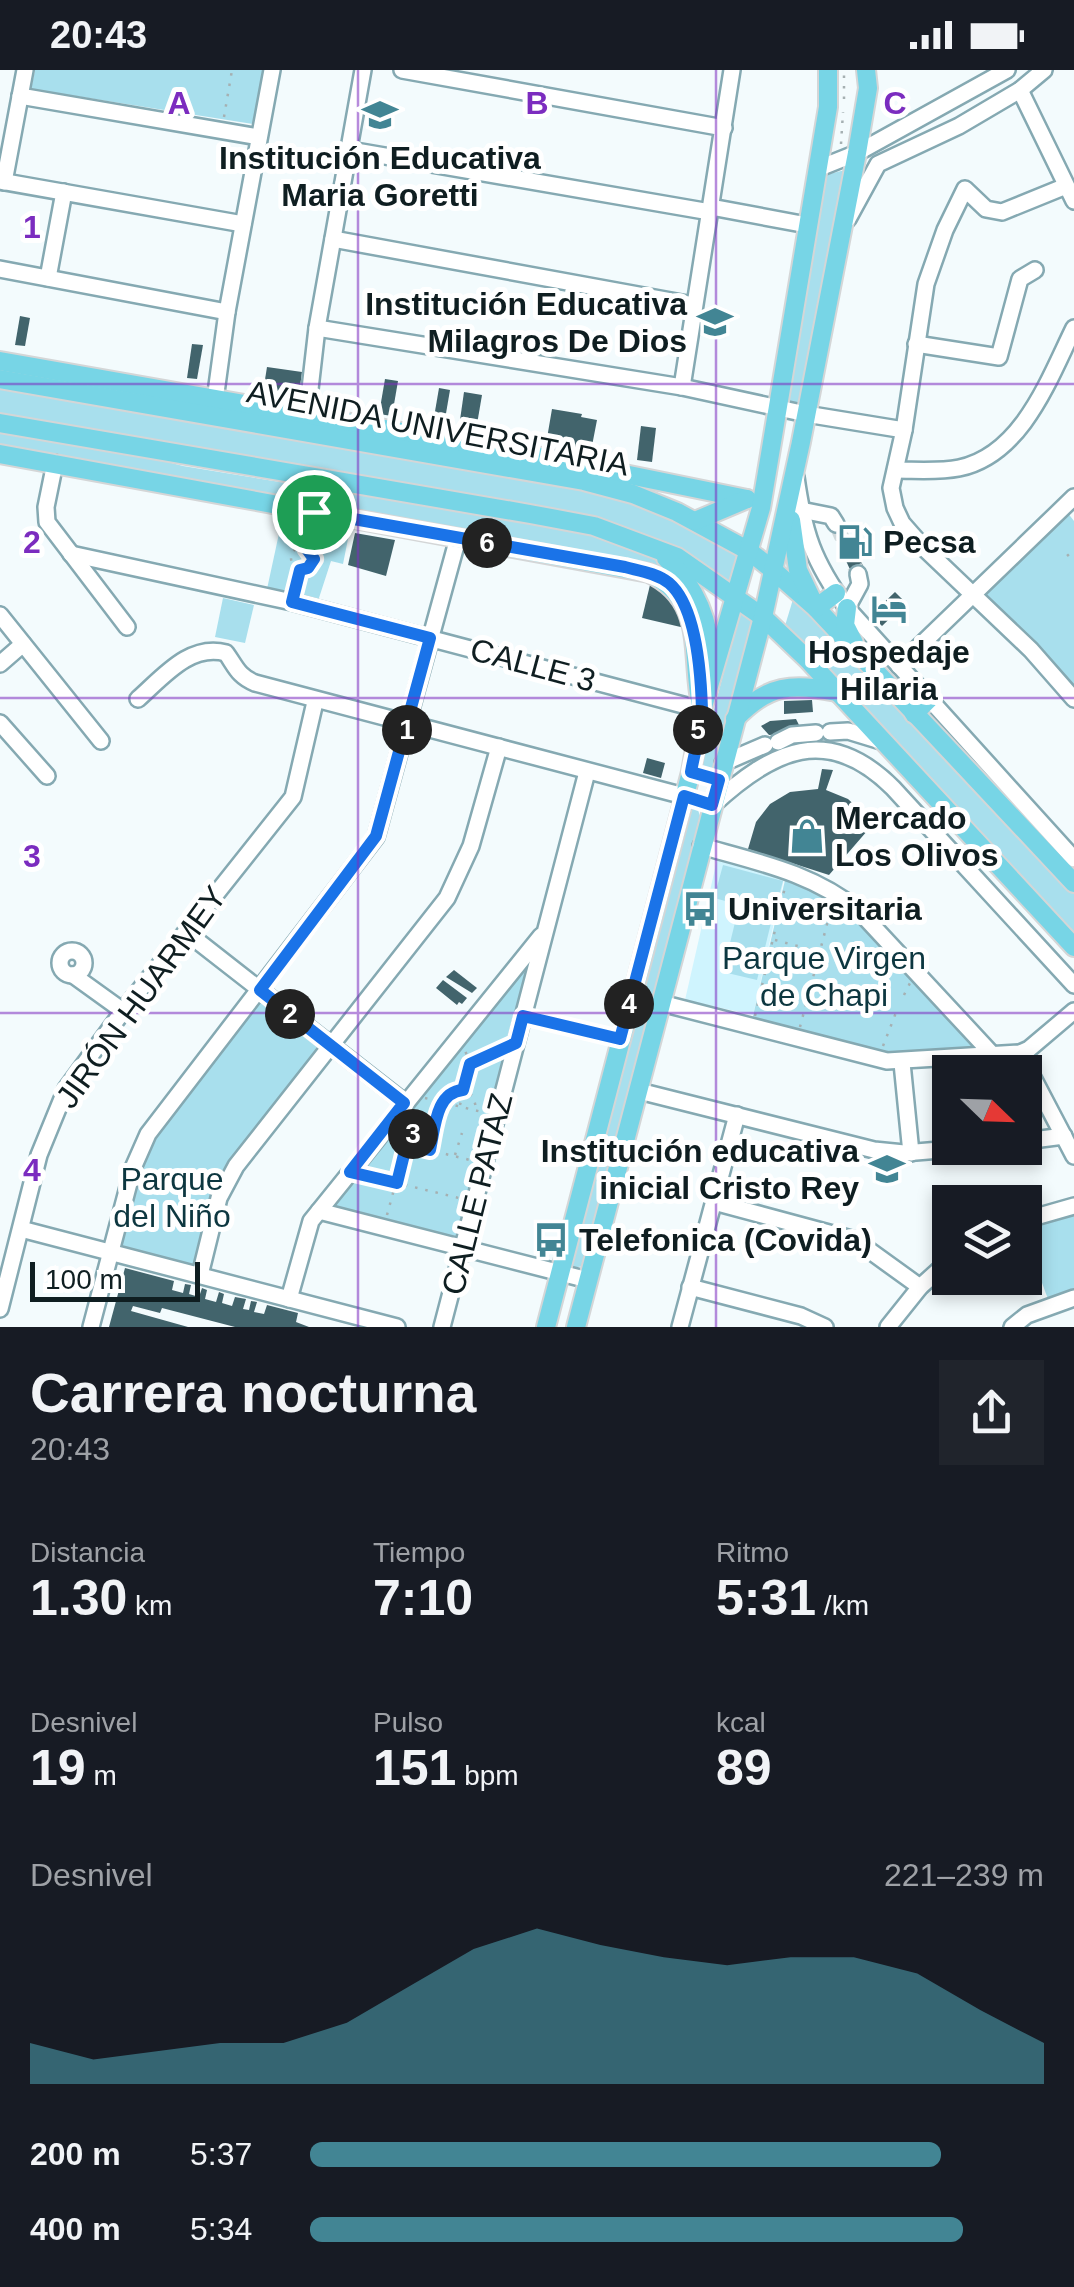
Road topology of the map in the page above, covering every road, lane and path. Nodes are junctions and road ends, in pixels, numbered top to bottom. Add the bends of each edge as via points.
1 (25, 70) edge
2 (232, 70) edge
3 (272, 70) edge
4 (363, 70) edge
5 (402, 70) edge
6 (732, 70) edge
7 (828, 70) edge
8 (866, 70) edge
9 (1007, 70) edge
10 (1044, 70) edge
11 (456, 75) edge
12 (1020, 90) junction
13 (20, 96) junction
14 (224, 117) dead end
15 (724, 128) junction
16 (259, 137) junction
17 (350, 150) junction
18 (857, 153) junction
19 (817, 169) junction
20 (2, 181) edge
21 (64, 192) junction
22 (1070, 193) edge
23 (710, 210) junction
24 (244, 224) junction
25 (808, 226) junction
26 (840, 236) junction
27 (333, 239) junction
28 (0, 269) edge
29 (1035, 270) dead end
30 (48, 278) junction
31 (693, 304) junction
32 (227, 312) junction
33 (317, 328) junction
34 (1074, 328) edge
35 (916, 344) junction
36 (0, 361) edge
37 (0, 380) edge
38 (682, 387) junction
39 (216, 400) junction
40 (779, 408) junction
41 (806, 414) junction
42 (306, 415) junction
43 (0, 422) edge
44 (904, 430) junction
45 (774, 436) junction
46 (396, 439) junction
47 (801, 442) junction
48 (0, 454) edge
49 (512, 460) junction
50 (55, 464) junction
51 (896, 470) junction
52 (766, 475) junction
53 (747, 498) junction
54 (795, 505) junction
55 (1071, 507) edge
56 (314, 512) junction
57 (696, 521) junction
58 (836, 524) tunnel mouth
59 (458, 538) junction
60 (306, 548) junction
61 (655, 548) junction
62 (1074, 550) edge
63 (749, 551) junction
64 (71, 554) junction
65 (1067, 556) dead end
66 (300, 570) junction
67 (774, 571) junction
68 (859, 579) dead end
69 (974, 593) junction
70 (736, 597) junction
71 (841, 600) junction
72 (292, 602) junction
73 (816, 608) junction
74 (0, 614) edge
75 (763, 617) junction
76 (127, 628) dead end
77 (430, 638) junction
78 (23, 644) junction
79 (864, 661) junction
80 (0, 664) edge
81 (899, 666) junction
82 (837, 692) junction
83 (138, 699) dead end
84 (929, 699) junction
85 (1074, 699) edge
86 (315, 702) junction
87 (704, 703) junction
88 (914, 714) junction
89 (735, 719) junction
90 (0, 723) edge
91 (408, 725) junction
92 (101, 741) dead end
93 (884, 742) junction
94 (500, 748) junction
95 (587, 772) junction
96 (691, 772) junction
97 (721, 772) junction
98 (47, 776) dead end
99 (684, 796) junction
100 (712, 805) junction
101 (701, 846) junction
102 (1074, 859) edge
103 (789, 871) junction
104 (1074, 883) edge
105 (834, 891) junction
106 (186, 932) junction
107 (544, 932) junction
108 (772, 940) junction
109 (1074, 947) edge
110 (822, 952) junction
111 (73, 975) dead end
112 (814, 981) junction
113 (1074, 985) edge
114 (260, 990) junction
115 (892, 1002) dead end
116 (662, 1003) junction
117 (898, 1010) dead end
118 (123, 1011) junction
119 (1074, 1011) edge
120 (523, 1016) junction
121 (752, 1027) junction
122 (797, 1038) junction
123 (620, 1039) junction
124 (516, 1043) junction
125 (332, 1047) junction
126 (991, 1053) junction
127 (1020, 1053) junction
128 (877, 1059) junction
129 (902, 1063) junction
130 (463, 1090) junction
131 (639, 1091) junction
132 (442, 1102) junction
133 (404, 1103) junction
134 (460, 1107) junction
135 (476, 1111) junction
136 (737, 1115) junction
137 (497, 1116) junction
138 (410, 1130) junction
139 (462, 1133) dead end
140 (1064, 1136) junction
141 (1042, 1139) edge
142 (430, 1150) junction
143 (932, 1151) edge
144 (912, 1153) junction
145 (455, 1156) junction
146 (1074, 1156) edge
147 (484, 1164) junction
148 (133, 1171) junction
149 (350, 1172) junction
150 (397, 1183) junction
151 (220, 1194) junction
152 (475, 1202) junction
153 (714, 1202) junction
154 (1074, 1206) edge
155 (319, 1211) junction
156 (1042, 1215) edge
157 (383, 1228) junction
158 (21, 1229) junction
159 (463, 1249) junction
160 (111, 1253) junction
161 (560, 1273) junction
162 (200, 1275) junction
163 (932, 1277) edge
164 (588, 1280) junction
165 (690, 1287) junction
166 (920, 1288) junction
167 (1074, 1298) edge
168 (289, 1299) junction
169 (0, 1310) edge
170 (92, 1327) edge
171 (397, 1327) edge
172 (442, 1327) edge
173 (546, 1327) edge
174 (576, 1327) edge
175 (680, 1327) edge
176 (824, 1327) edge
177 (888, 1327) edge
178 (1012, 1327) edge

1 - 13 street
2 - 14 path
3 - 16 street
4 - 17 street
5 - 11 street
6 - 15 street
7 - 19 main road
8 - 18 main road
9 - 18 street
10 - 12 street
11 - 15 street
12 - 22 street
12 - 26 street via 878,164
13 - 16 street
13 - 20 street
15 - 23 street
16 - 24 street
17 - 23 street
17 - 27 street
18 - 19 street
18 - 26 main road
19 - 25 main road
20 - 21 street
21 - 24 street
21 - 30 street
22 - 35 street via 1002,212 986,209 966,190 926,284
23 - 25 street
23 - 31 street
24 - 32 street
25 - 40 main road
26 - 41 main road
27 - 31 street
27 - 33 street
28 - 30 street
29 - 35 street via 1020,280 1000,356
30 - 32 street
31 - 38 street
32 - 39 street
33 - 38 street
33 - 42 street
34 - 51 street via 1040,398 990,456 959,468
35 - 44 street
36 - 39 main road, AVENIDA UNIVERSITARIA
37 - 46 main road, AVENIDA UNIVERSITARIA
38 - 40 street
39 - 42 main road, AVENIDA UNIVERSITARIA
40 - 41 street
40 - 45 main road
41 - 44 street
41 - 47 main road
42 - 46 main road, AVENIDA UNIVERSITARIA
43 - 61 main road, AVENIDA UNIVERSITARIA via 594,526
44 - 51 street
45 - 47 main road
45 - 52 main road
46 - 49 main road, AVENIDA UNIVERSITARIA
47 - 54 main road
48 - 50 main road
49 - 53 main road, AVENIDA UNIVERSITARIA
49 - 57 main road, AVENIDA UNIVERSITARIA via 621,490
50 - 56 main road
50 - 64 street via 46,516
51 - 69 street via 892,488 902,523
52 - 53 main road
52 - 63 main road
53 - 57 main road
54 - 58 street
54 - 67 main road
54 - 71 street via 816,562
54 - 73 main road via 794,558
55 - 69 street
56 - 59 main road
56 - 60 path
57 - 63 main road, AVENIDA UNIVERSITARIA
59 - 77 street
59 - 87 main road via 666,580 690,615
60 - 66 path via 314,559
60 - 66 path via 291,556
61 - 70 main road, AVENIDA UNIVERSITARIA
61 - 87 main road via 682,574 707,623 711,661
62 - 65 path
63 - 67 main road, AVENIDA UNIVERSITARIA
63 - 70 main road
64 - 72 street, CALLE 3
64 - 76 street
66 - 72 path
67 - 73 main road, AVENIDA UNIVERSITARIA
67 - 75 main road
68 - 71 street
69 - 81 street
69 - 85 street
70 - 75 main road, AVENIDA UNIVERSITARIA
70 - 87 main road
71 - 73 main road
71 - 79 main road
71 - 81 street
72 - 77 street, CALLE 3
73 - 79 main road, AVENIDA UNIVERSITARIA
74 - 78 street
75 - 82 main road, AVENIDA UNIVERSITARIA
75 - 89 main road
77 - 87 street, CALLE 3
77 - 91 street
78 - 80 street
78 - 92 street
79 - 88 main road, AVENIDA UNIVERSITARIA
81 - 84 street
82 - 89 main road via 782,687
82 - 93 main road, AVENIDA UNIVERSITARIA
83 - 86 street via 206,648 226,653 244,679
84 - 88 main road
84 - 102 street
86 - 91 street
86 - 106 street, JIRÓN HUARMEY via 292,797
87 - 96 main road
88 - 104 main road, AVENIDA UNIVERSITARIA
89 - 97 main road
90 - 98 street
91 - 94 street
91 - 114 street via 376,836
93 - 97 street via 848,731 792,736
93 - 109 main road, AVENIDA UNIVERSITARIA
94 - 95 street
94 - 125 street via 471,846 447,898
95 - 99 street
95 - 107 street, CALLE PATAZ
96 - 97 main road
96 - 99 main road
97 - 100 main road
99 - 100 main road
99 - 123 main road
100 - 101 main road
100 - 113 street via 776,757 824,750 853,757 893,788
101 - 103 street
101 - 116 main road
103 - 105 street
103 - 108 path
105 - 110 path
105 - 126 street
106 - 114 street
106 - 118 street, JIRÓN HUARMEY
107 - 120 street, CALLE PATAZ
107 - 133 street
108 - 110 path
108 - 121 path
110 - 112 path
111 - 118 street
112 - 115 path
112 - 122 path
114 - 125 street
114 - 148 street via 159,1118
116 - 121 street
116 - 131 main road
117 - 128 path
118 - 158 street, JIRÓN HUARMEY via 58,1106
119 - 127 street
120 - 123 path
120 - 124 street, CALLE PATAZ
121 - 122 street
122 - 128 street
123 - 161 main road
124 - 130 path via 470,1064
124 - 137 street, CALLE PATAZ
125 - 133 street
125 - 151 street
126 - 127 street
126 - 129 street
127 - 140 street
128 - 129 street
129 - 144 street
130 - 132 path
130 - 134 path
130 - 135 path
131 - 136 street
131 - 164 main road
132 - 133 path
132 - 134 path
132 - 142 path
133 - 138 path
133 - 149 street
134 - 135 path
135 - 137 path
136 - 144 street via 874,1150
136 - 153 street
137 - 147 street, CALLE PATAZ
138 - 142 path
138 - 150 path
139 - 145 path
140 - 141 street
140 - 146 street
142 - 145 path
143 - 144 street
145 - 147 path
147 - 152 street, CALLE PATAZ
148 - 151 path
148 - 160 street
149 - 150 path
149 - 155 street
150 - 152 path
150 - 157 path
151 - 162 street
152 - 159 street, CALLE PATAZ
153 - 165 street
153 - 166 street via 855,1240
154 - 156 street
155 - 157 street
155 - 168 street
157 - 159 street
158 - 160 street
158 - 169 street, JIRÓN HUARMEY
159 - 161 street
159 - 172 street, CALLE PATAZ
160 - 162 street
160 - 170 street
161 - 164 street
161 - 173 main road
162 - 168 street
163 - 166 street
164 - 174 main road
165 - 175 street
165 - 176 street
166 - 177 street
167 - 178 street
168 - 171 street

